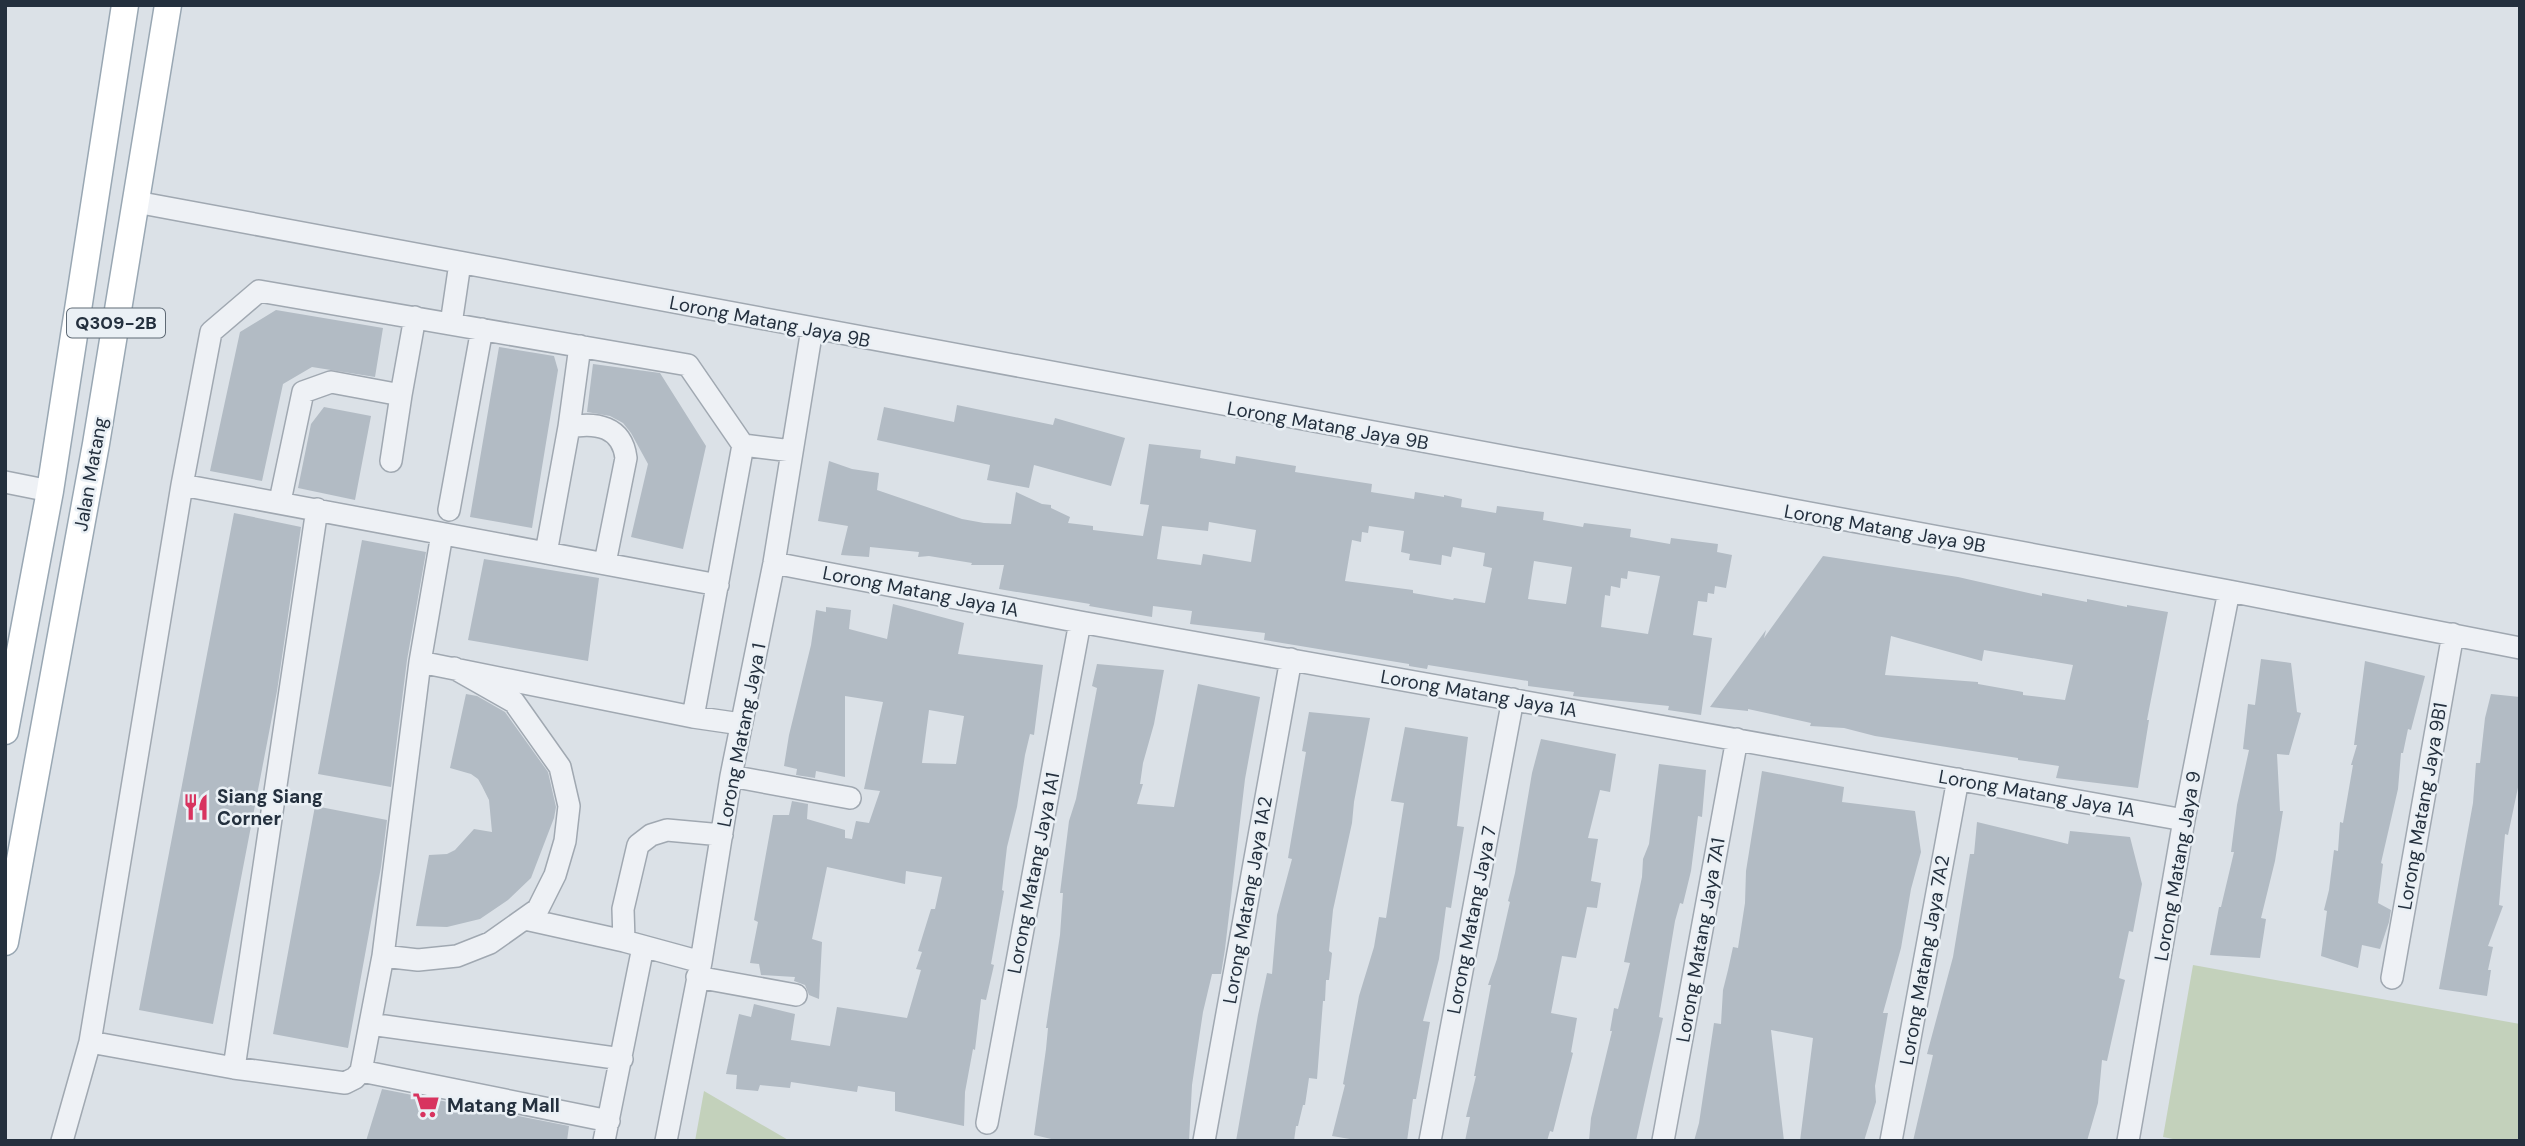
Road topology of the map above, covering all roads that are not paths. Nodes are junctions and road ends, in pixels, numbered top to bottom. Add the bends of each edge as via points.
1 (125, 5) edge
2 (168, 5) edge
3 (136, 202) junction
4 (460, 263) junction
5 (415, 317) junction
6 (451, 324) junction
7 (482, 329) junction
8 (812, 329) junction
9 (580, 346) junction
10 (401, 395) junction
11 (569, 427) junction
12 (96, 444) junction
13 (743, 445) junction
14 (792, 451) junction
15 (391, 461) dead end
16 (5, 482) edge
17 (182, 485) junction
18 (50, 491) junction
19 (280, 501) junction
20 (317, 509) junction
21 (449, 510) dead end
22 (442, 534) junction
23 (546, 553) junction
24 (606, 563) junction
25 (774, 563) junction
26 (718, 584) junction
27 (2229, 591) junction
28 (1080, 622) junction
29 (2453, 634) junction
30 (2520, 648) edge
31 (1291, 659) junction
32 (420, 662) junction
33 (454, 668) junction
34 (1513, 699) junction
35 (693, 718) junction
36 (741, 724) junction
37 (5, 730) edge
38 (1737, 739) junction
39 (731, 775) junction
40 (1958, 779) junction
41 (850, 798) dead end
42 (2184, 820) junction
43 (722, 835) junction
44 (525, 919) junction
45 (5, 942) edge
46 (633, 944) junction
47 (383, 956) junction
48 (699, 970) junction
49 (2392, 978) dead end
50 (796, 995) dead end
51 (370, 1024) junction
52 (90, 1042) junction
53 (622, 1059) junction
54 (234, 1068) junction
55 (361, 1070) junction
56 (987, 1123) dead end
57 (606, 1131) edge
58 (62, 1141) edge
59 (666, 1141) edge
60 (1204, 1141) edge
61 (1430, 1141) edge
62 (1663, 1141) edge
63 (1891, 1141) edge
64 (2128, 1141) edge

1 - 18 main road, Jalan Matang
2 - 3 main road, Jalan Matang / Q309-2B
3 - 4 street, Lorong Matang Jaya 9B
3 - 12 main road, Jalan Matang / Q309-2B
4 - 6 street
4 - 8 street, Lorong Matang Jaya 9B
5 - 6 street
5 - 10 street
5 - 17 street via 259,291 211,332
6 - 7 street
7 - 9 street
7 - 21 street
8 - 14 street, Lorong Matang Jaya 1
8 - 27 street, Lorong Matang Jaya 9B
9 - 11 street
9 - 13 street via 688,365
10 - 15 street
10 - 19 street via 331,382 303,392
11 - 23 street
11 - 24 street via 589,423 611,431 624,443 626,458
12 - 18 main road via 75,488 68,493
12 - 45 main road, Jalan Matang / Q309-2B
13 - 14 street
13 - 26 street
14 - 25 street, Lorong Matang Jaya 1
16 - 18 street
17 - 19 street
17 - 52 street
18 - 37 main road, Jalan Matang
19 - 20 street
20 - 22 street
20 - 54 street
22 - 23 street
22 - 32 street
23 - 24 street
24 - 26 street
25 - 28 street, Lorong Matang Jaya 1A
25 - 36 street, Lorong Matang Jaya 1
26 - 35 street
27 - 29 street, Lorong Matang Jaya 9B
27 - 42 street, Lorong Matang Jaya 9
28 - 31 street, Lorong Matang Jaya 1A
28 - 56 street, Lorong Matang Jaya 1A1
29 - 30 street, Lorong Matang Jaya 9B
29 - 49 street, Lorong Matang Jaya 9B1
31 - 34 street, Lorong Matang Jaya 1A
31 - 60 street, Lorong Matang Jaya 1A2
32 - 33 street
32 - 47 street
33 - 35 street
33 - 44 street via 514,702 560,767 569,806 565,841 538,909
34 - 38 street, Lorong Matang Jaya 1A
34 - 61 street, Lorong Matang Jaya 7
35 - 36 street
36 - 39 street, Lorong Matang Jaya 1
38 - 40 street, Lorong Matang Jaya 1A
38 - 62 street, Lorong Matang Jaya 7A1
39 - 41 street
39 - 43 street, Lorong Matang Jaya 1
40 - 42 street, Lorong Matang Jaya 1A
40 - 63 street, Lorong Matang Jaya 7A2
42 - 64 street, Lorong Matang Jaya 9
43 - 46 street via 667,830 638,845 623,909
43 - 48 street, Lorong Matang Jaya 1
44 - 46 street
44 - 47 street via 490,943 457,957 418,960
46 - 48 street
46 - 53 street
47 - 51 street
48 - 50 street
48 - 59 street, Lorong Matang Jaya 1
51 - 53 street
51 - 55 street
52 - 54 street
52 - 58 street
53 - 57 street
54 - 55 street via 345,1083
55 - 57 street

